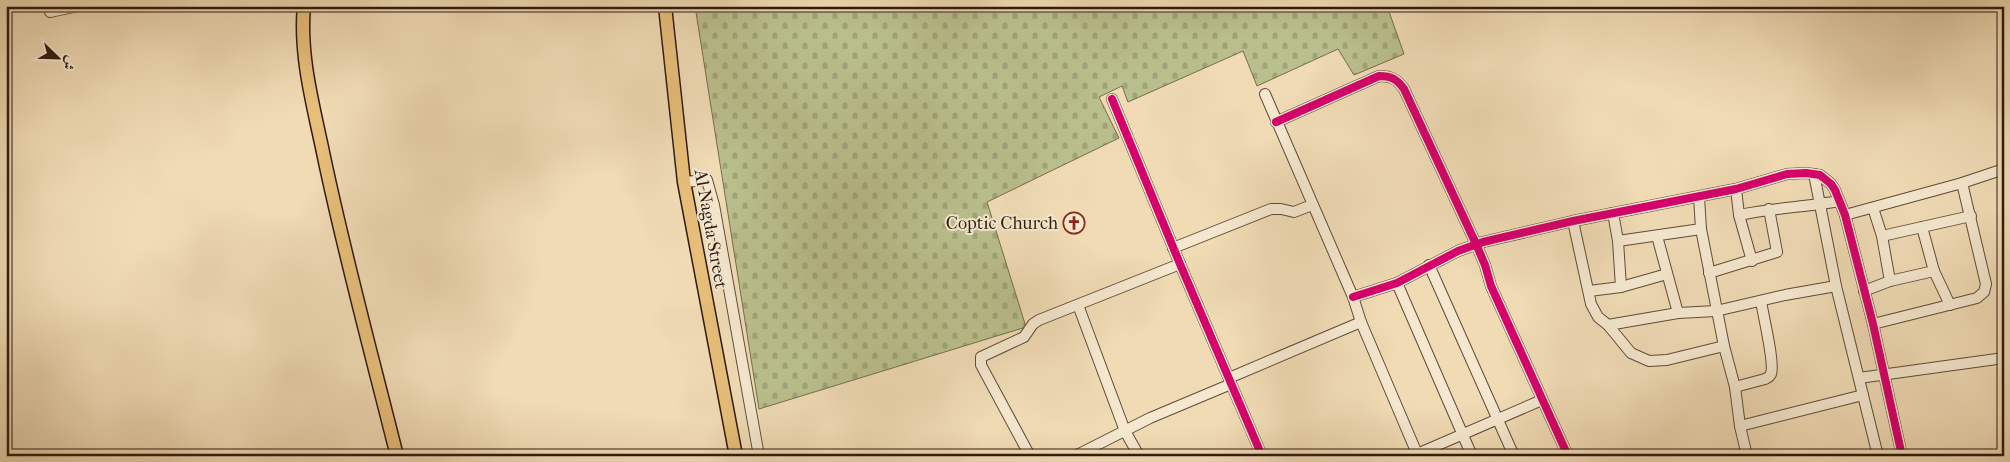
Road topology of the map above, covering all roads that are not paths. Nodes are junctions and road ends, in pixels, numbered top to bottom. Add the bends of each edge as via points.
1 (78, 6) edge
2 (304, 6) edge
3 (665, 6) edge
4 (50, 12) dead end
5 (1264, 94) dead end
6 (1112, 99) dead end
7 (1276, 122) junction
8 (2004, 169) edge
9 (1814, 174) junction
10 (684, 182) junction
11 (1962, 183) junction
12 (1736, 189) junction
13 (1699, 197) junction
14 (1839, 201) junction
15 (1821, 204) junction
16 (1312, 205) junction
17 (1873, 208) junction
18 (1769, 209) junction
19 (1613, 213) junction
20 (1739, 215) junction
21 (1845, 215) junction
22 (1971, 216) junction
23 (1573, 220) junction
24 (1922, 227) junction
25 (1701, 230) junction
26 (1656, 236) junction
27 (1882, 236) junction
28 (1618, 241) junction
29 (1476, 244) junction
30 (1173, 248) junction
31 (1752, 261) junction
32 (1180, 264) junction
33 (1430, 265) junction
34 (1934, 271) junction
35 (1710, 273) junction
36 (1667, 274) junction
37 (1890, 282) junction
38 (1397, 283) junction
39 (1836, 286) junction
40 (1621, 287) junction
41 (1588, 291) junction
42 (1864, 291) junction
43 (1353, 297) junction
44 (1761, 301) junction
45 (1078, 304) junction
46 (1950, 305) junction
47 (1716, 311) junction
48 (1678, 313) junction
49 (1361, 322) junction
50 (1608, 324) junction
51 (1873, 324) junction
52 (1724, 346) junction
53 (2004, 358) edge
54 (1885, 374) junction
55 (1858, 378) junction
56 (1230, 381) junction
57 (1735, 387) junction
58 (1863, 395) junction
59 (1542, 400) junction
60 (1497, 419) junction
61 (1740, 426) junction
62 (1125, 431) junction
63 (1463, 434) junction
64 (1418, 455) edge
65 (397, 456) edge
66 (736, 456) edge
67 (759, 456) edge
68 (1030, 456) edge
69 (1075, 456) edge
70 (1140, 456) edge
71 (1262, 456) edge
72 (1472, 456) edge
73 (1514, 456) edge
74 (1568, 456) edge
75 (1747, 456) edge
76 (1878, 456) edge
77 (1902, 456) edge

1 - 4 street
2 - 65 main road via 305,55 319,130 342,241
3 - 10 main road, Al Nagda Street
5 - 7 street
6 - 30 street
7 - 16 street
7 - 29 street via 1379,76 1397,80
8 - 11 street
9 - 12 street via 1787,174
9 - 14 street via 1831,184
9 - 15 street
10 - 66 main road, Al Nagda Street
10 - 67 street via 707,180 714,205
11 - 17 street
11 - 22 street
12 - 13 street
12 - 20 street
13 - 19 street
13 - 25 street
14 - 15 street
14 - 21 street
15 - 18 street
15 - 39 street
16 - 30 street via 1294,212 1271,209
16 - 43 street
17 - 21 street
17 - 27 street
18 - 20 street
18 - 31 street via 1777,252
19 - 23 street
19 - 28 street
20 - 31 street
21 - 42 street
22 - 24 street
22 - 46 street via 1986,288 1977,298
23 - 29 street
23 - 41 street
24 - 27 street
24 - 34 street
25 - 26 street
25 - 35 street
26 - 28 street
26 - 36 street
27 - 37 street
28 - 40 street
29 - 33 street
29 - 59 street via 1491,286
30 - 32 street
31 - 35 street
32 - 45 street
32 - 56 street
33 - 38 street
33 - 60 street
34 - 37 street
34 - 46 street
35 - 47 street
36 - 40 street
36 - 48 street
37 - 42 street
38 - 43 street
38 - 63 street
39 - 44 street
39 - 55 street
40 - 41 street
41 - 50 street via 1598,316
42 - 51 street
43 - 49 street
44 - 47 street
44 - 57 street via 1772,372 1765,379
45 - 62 street
45 - 68 street via 1037,321 1024,338 980,359
46 - 51 street
47 - 48 street
47 - 52 street
48 - 50 street
49 - 56 street
49 - 64 street
50 - 52 street via 1631,353 1649,361 1667,360
51 - 54 street
52 - 57 street
53 - 54 street
54 - 55 street
54 - 77 street
55 - 58 street
56 - 62 street
56 - 71 street
57 - 61 street
58 - 61 street
58 - 76 street
59 - 60 street
59 - 74 street
60 - 63 street
60 - 73 street
61 - 75 street
62 - 69 street
62 - 70 street
63 - 64 street
63 - 72 street

